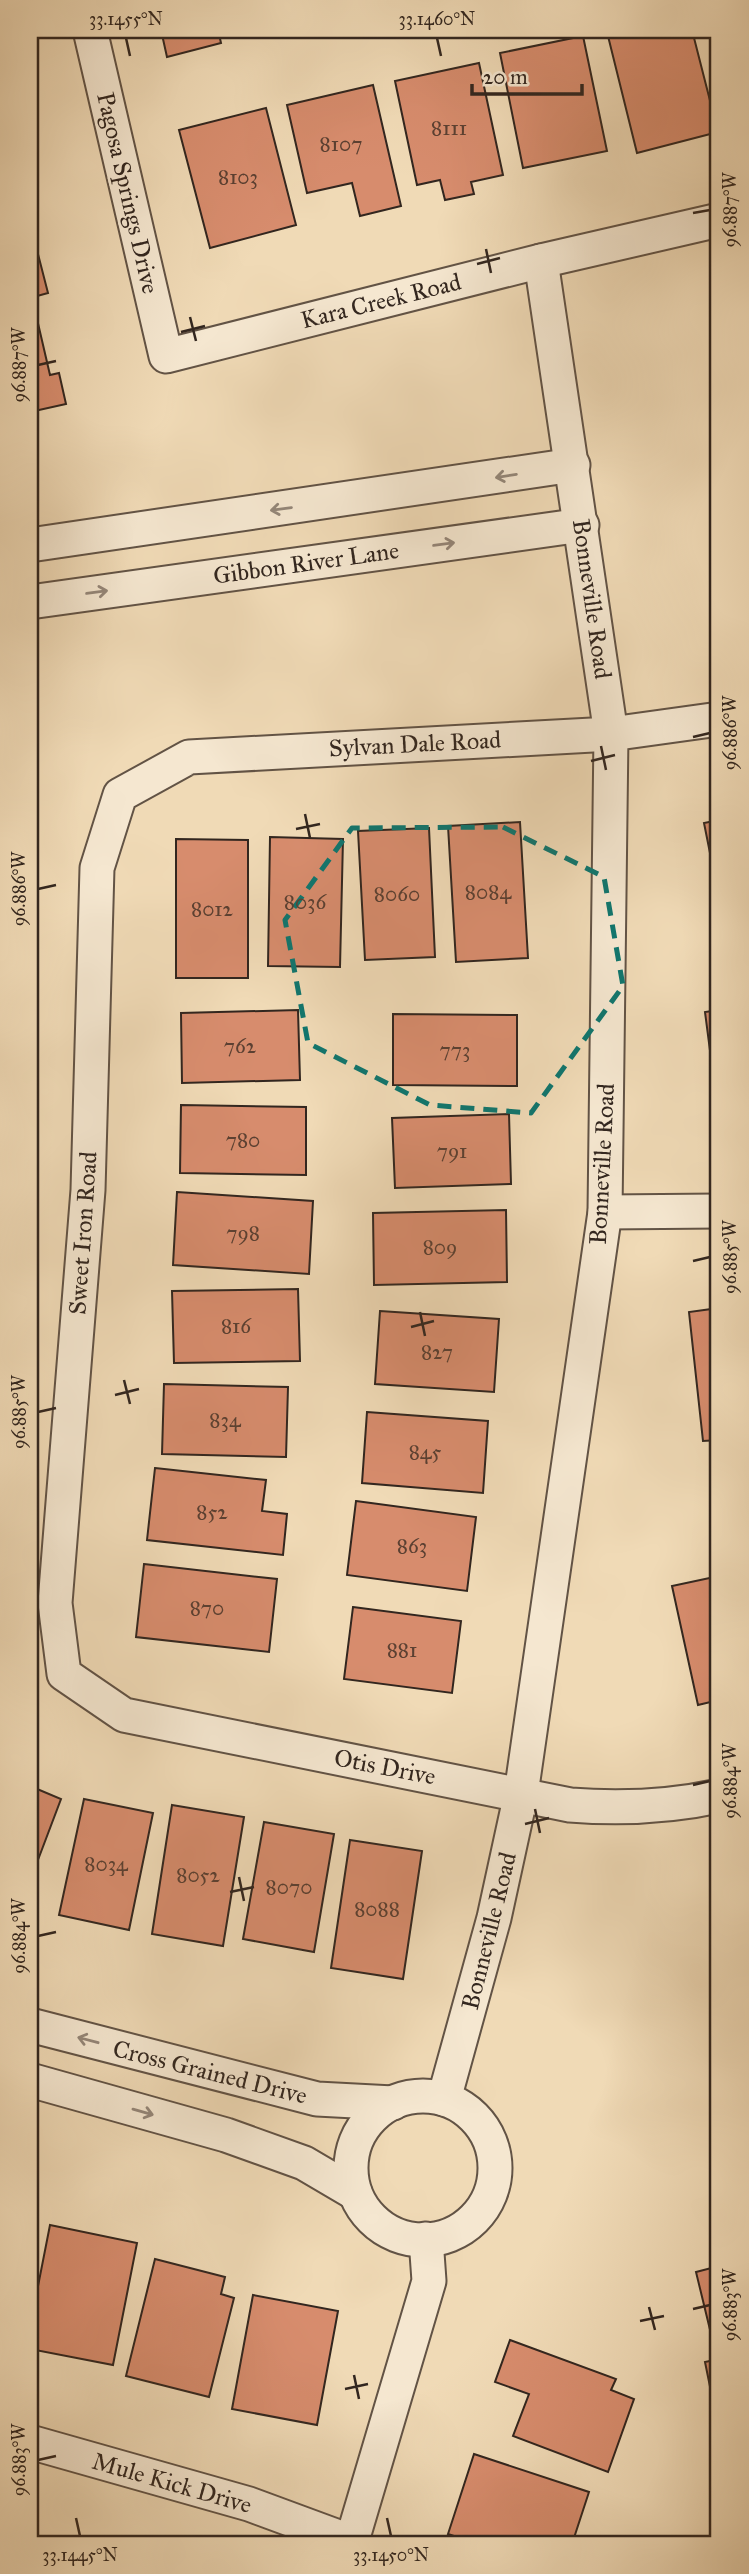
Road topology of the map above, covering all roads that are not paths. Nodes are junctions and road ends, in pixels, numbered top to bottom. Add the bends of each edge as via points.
1 (90, 30) edge
2 (719, 220) edge
3 (541, 261) junction
4 (166, 356) joint
5 (573, 466) junction
6 (582, 525) junction
7 (30, 545) edge
8 (30, 602) edge
9 (719, 719) edge
10 (611, 734) junction
11 (120, 795) joint
12 (719, 1211) edge
13 (605, 1212) junction
14 (64, 1674) joint
15 (521, 1794) junction
16 (719, 1796) edge
17 (30, 2025) edge
18 (30, 2080) edge
19 (444, 2099) junction
20 (393, 2103) junction
21 (355, 2193) junction
22 (426, 2239) junction
23 (30, 2442) edge
24 (351, 2543) edge

1 - 4 street, Pagosa Springs Drive
2 - 3 street, Kara Creek Road
3 - 4 street, Kara Creek Road
3 - 5 street, Bonneville Road
5 - 6 street, Bonneville Road
5 -> 7 street
8 -> 6 street, Gibbon River Lane
6 - 10 street, Bonneville Road
9 - 10 street, Sylvan Dale Road
10 - 11 street, Sylvan Dale Road via 190,757
10 - 13 street, Bonneville Road
11 - 14 street, Sweet Iron Road via 97,868 88,1190 55,1603
12 - 13 street
13 - 15 street, Bonneville Road
14 - 15 street, Otis Drive via 124,1715
15 - 16 street, Otis Drive via 605,1808 675,1805
15 - 19 street, Bonneville Road via 494,1918
20 -> 17 street, Cross Grained Drive via 317,2099
18 -> 21 street via 226,2135 304,2163
19 - 20 street via 420,2096
19 - 22 street via 470,2113 483,2128 493,2150 495,2175 486,2203 470,2222 450,2235
20 - 21 street via 370,2120 355,2145 349,2170
21 - 22 street via 367,2214 381,2226 407,2238
22 - 24 street via 429,2281
23 - 24 street, Mule Kick Drive via 249,2504

